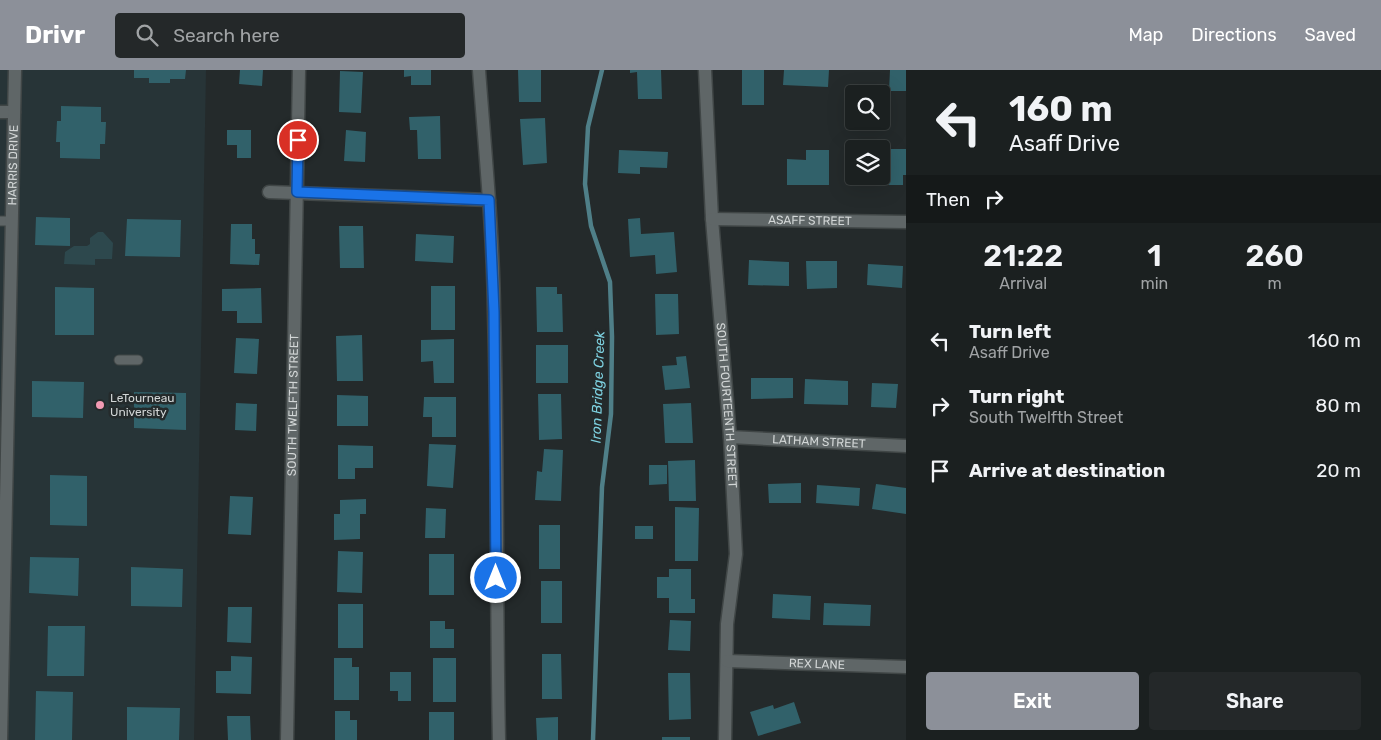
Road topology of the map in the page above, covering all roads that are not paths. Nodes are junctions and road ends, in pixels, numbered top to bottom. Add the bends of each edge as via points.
1 (15, 70) edge
2 (299, 70) edge
3 (479, 70) edge
4 (705, 70) edge
5 (0, 112) edge
6 (14, 112) junction
7 (269, 192) dead end
8 (297, 192) junction
9 (489, 200) junction
10 (712, 219) junction
11 (6, 221) edge
12 (906, 222) edge
13 (119, 360) dead end
14 (138, 360) dead end
15 (730, 437) junction
16 (906, 446) edge
17 (727, 661) junction
18 (906, 667) edge
19 (1, 740) edge
20 (287, 740) edge
21 (499, 740) edge
22 (725, 740) edge

1 - 6 street, HARRIS DRIVE
2 - 8 street, SOUTH TWELFTH STREET
3 - 9 street
4 - 10 street, SOUTH FOURTEENTH STREET
5 - 6 street
6 - 11 street, HARRIS DRIVE
7 - 8 street
8 - 9 street
8 - 20 street, SOUTH TWELFTH STREET
9 - 21 street via 494,312
10 - 12 street, ASAFF STREET
10 - 15 street, SOUTH FOURTEENTH STREET
11 - 19 street, HARRIS DRIVE
13 - 14 lane
15 - 16 street, LATHAM STREET
15 - 17 street, SOUTH FOURTEENTH STREET via 736,554
17 - 18 street, REX LANE
17 - 22 street, SOUTH FOURTEENTH STREET

